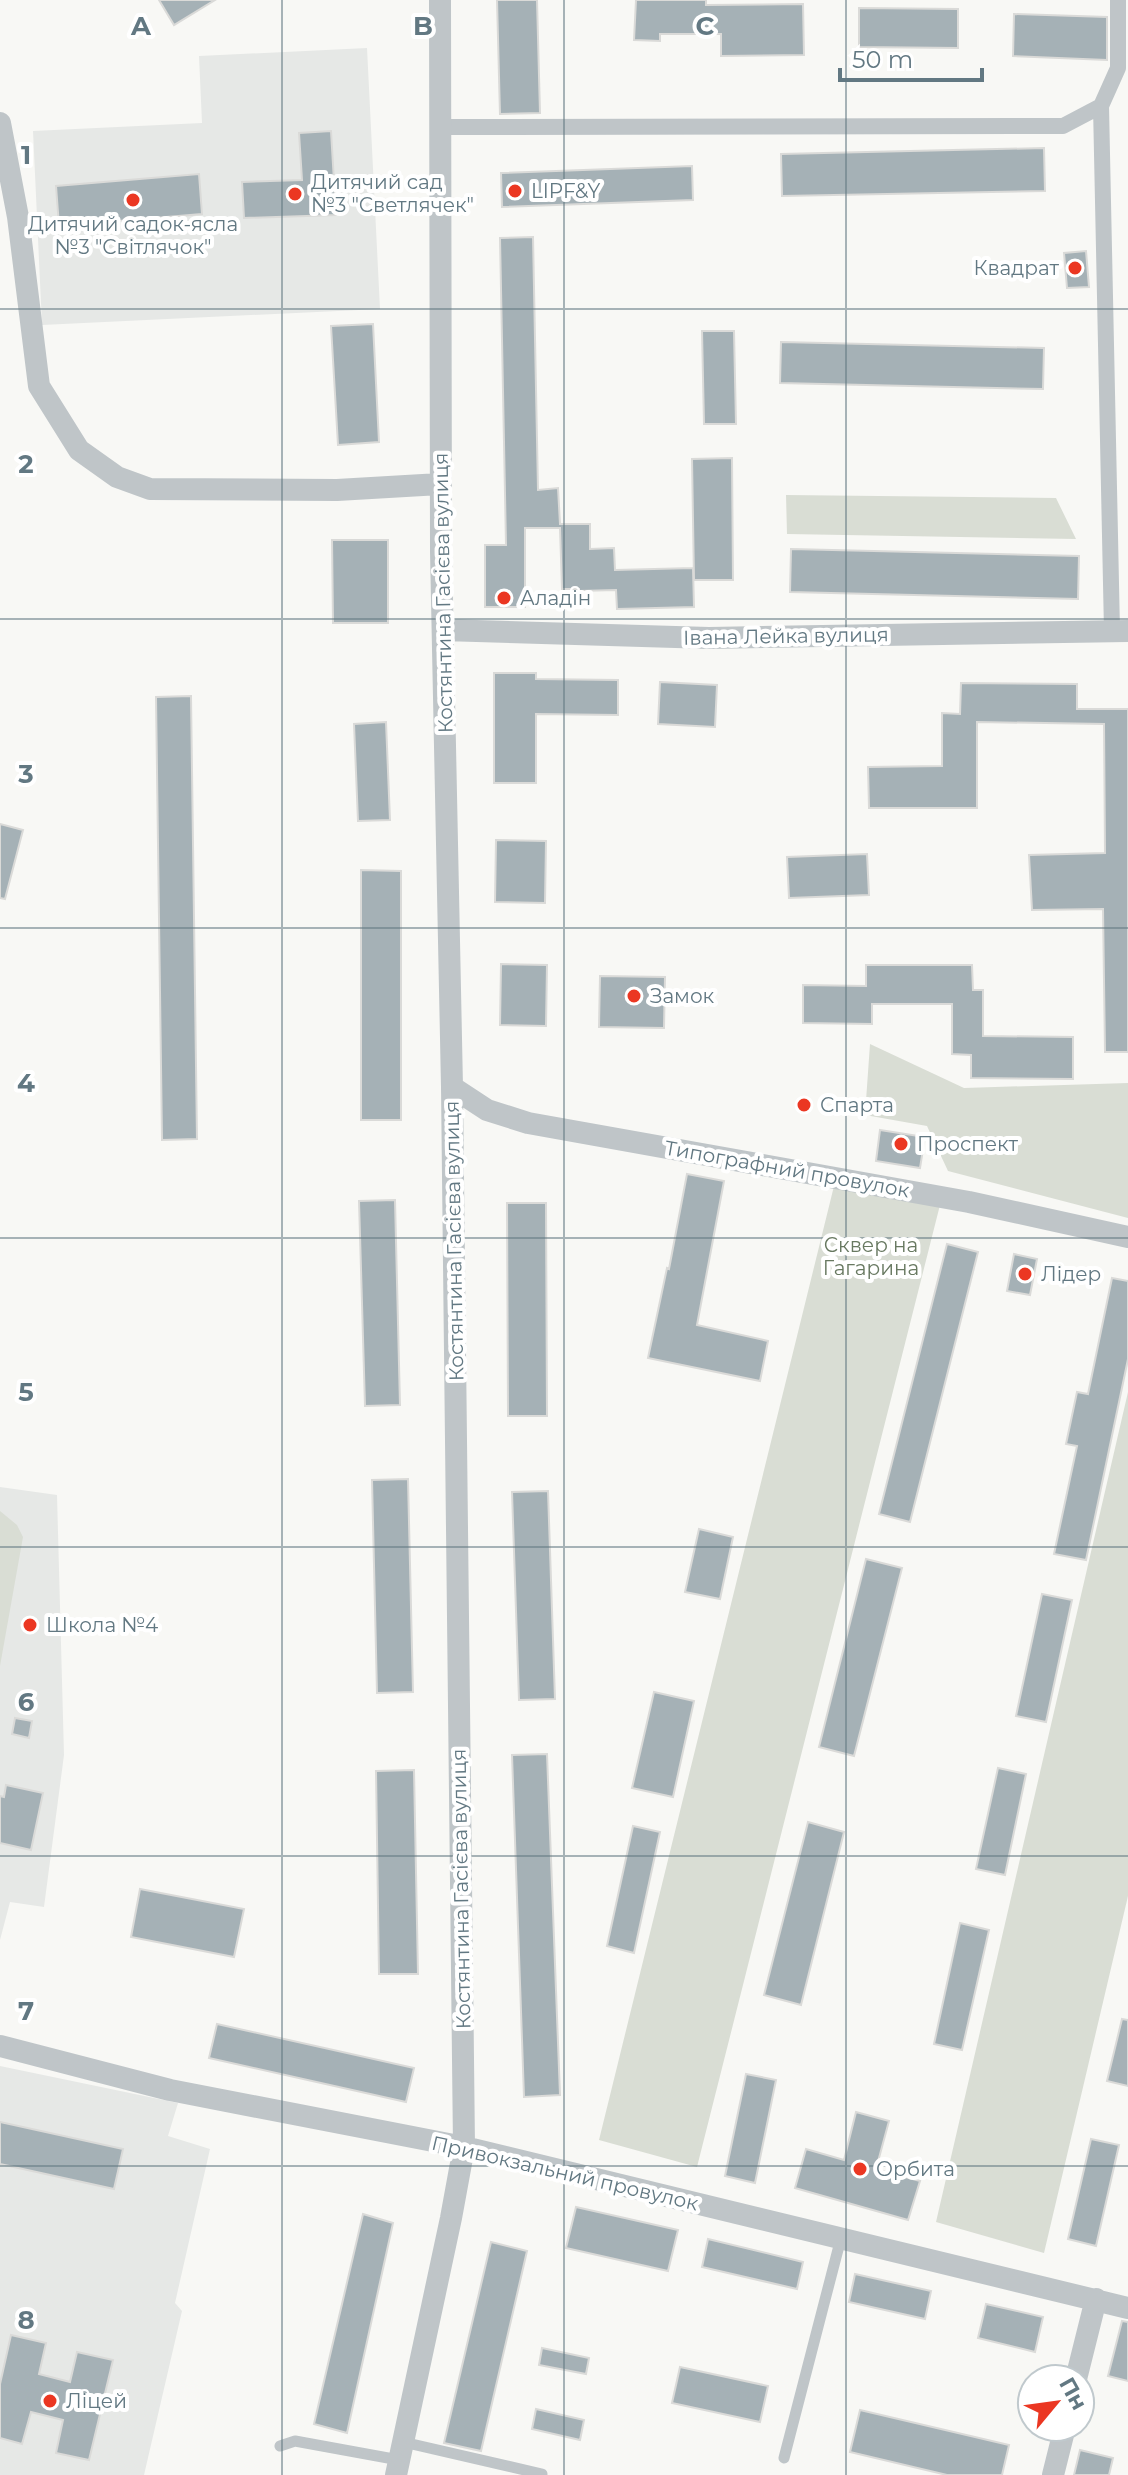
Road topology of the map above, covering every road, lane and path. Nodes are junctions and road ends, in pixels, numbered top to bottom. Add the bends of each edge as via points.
1 (440, 0) edge
2 (1118, 0) edge
3 (1101, 106) junction
4 (0, 123) edge
5 (440, 127) junction
6 (440, 484) junction
7 (443, 630) junction
8 (1120, 631) edge
9 (452, 1087) junction
10 (1128, 1237) edge
11 (0, 2046) edge
12 (464, 2147) junction
13 (841, 2238) junction
14 (1096, 2299) junction
15 (1128, 2308) edge
16 (1080, 2363) edge
17 (1061, 2443) edge
18 (280, 2446) dead end
19 (784, 2458) dead end
20 (400, 2459) edge
21 (542, 2474) edge
22 (1053, 2475) edge

1 - 5 street, Костянтина Гасієва вулиця
2 - 3 street via 1118,68
3 - 5 street via 1063,126
3 - 8 street
4 - 6 street via 18,217 39,386 79,450 117,477 150,489 337,490
5 - 6 street, Костянтина Гасієва вулиця
6 - 7 street, Костянтина Гасієва вулиця
7 - 8 street, Івана Лейка вулиця via 709,638
7 - 9 street, Костянтина Гасієва вулиця
9 - 10 street, Типографний провулок via 487,1110 528,1123 953,1199
9 - 12 street, Костянтина Гасієва вулиця
11 - 12 street, Привокзальний провулок via 170,2090
12 - 13 street, Привокзальний провулок
12 - 20 street, Костянтина Гасієва вулиця
13 - 14 street, Привокзальний провулок
13 - 19 lane
14 - 15 street, Привокзальний провулок
14 - 16 street
17 - 22 street
18 - 20 lane via 295,2441
20 - 21 lane

